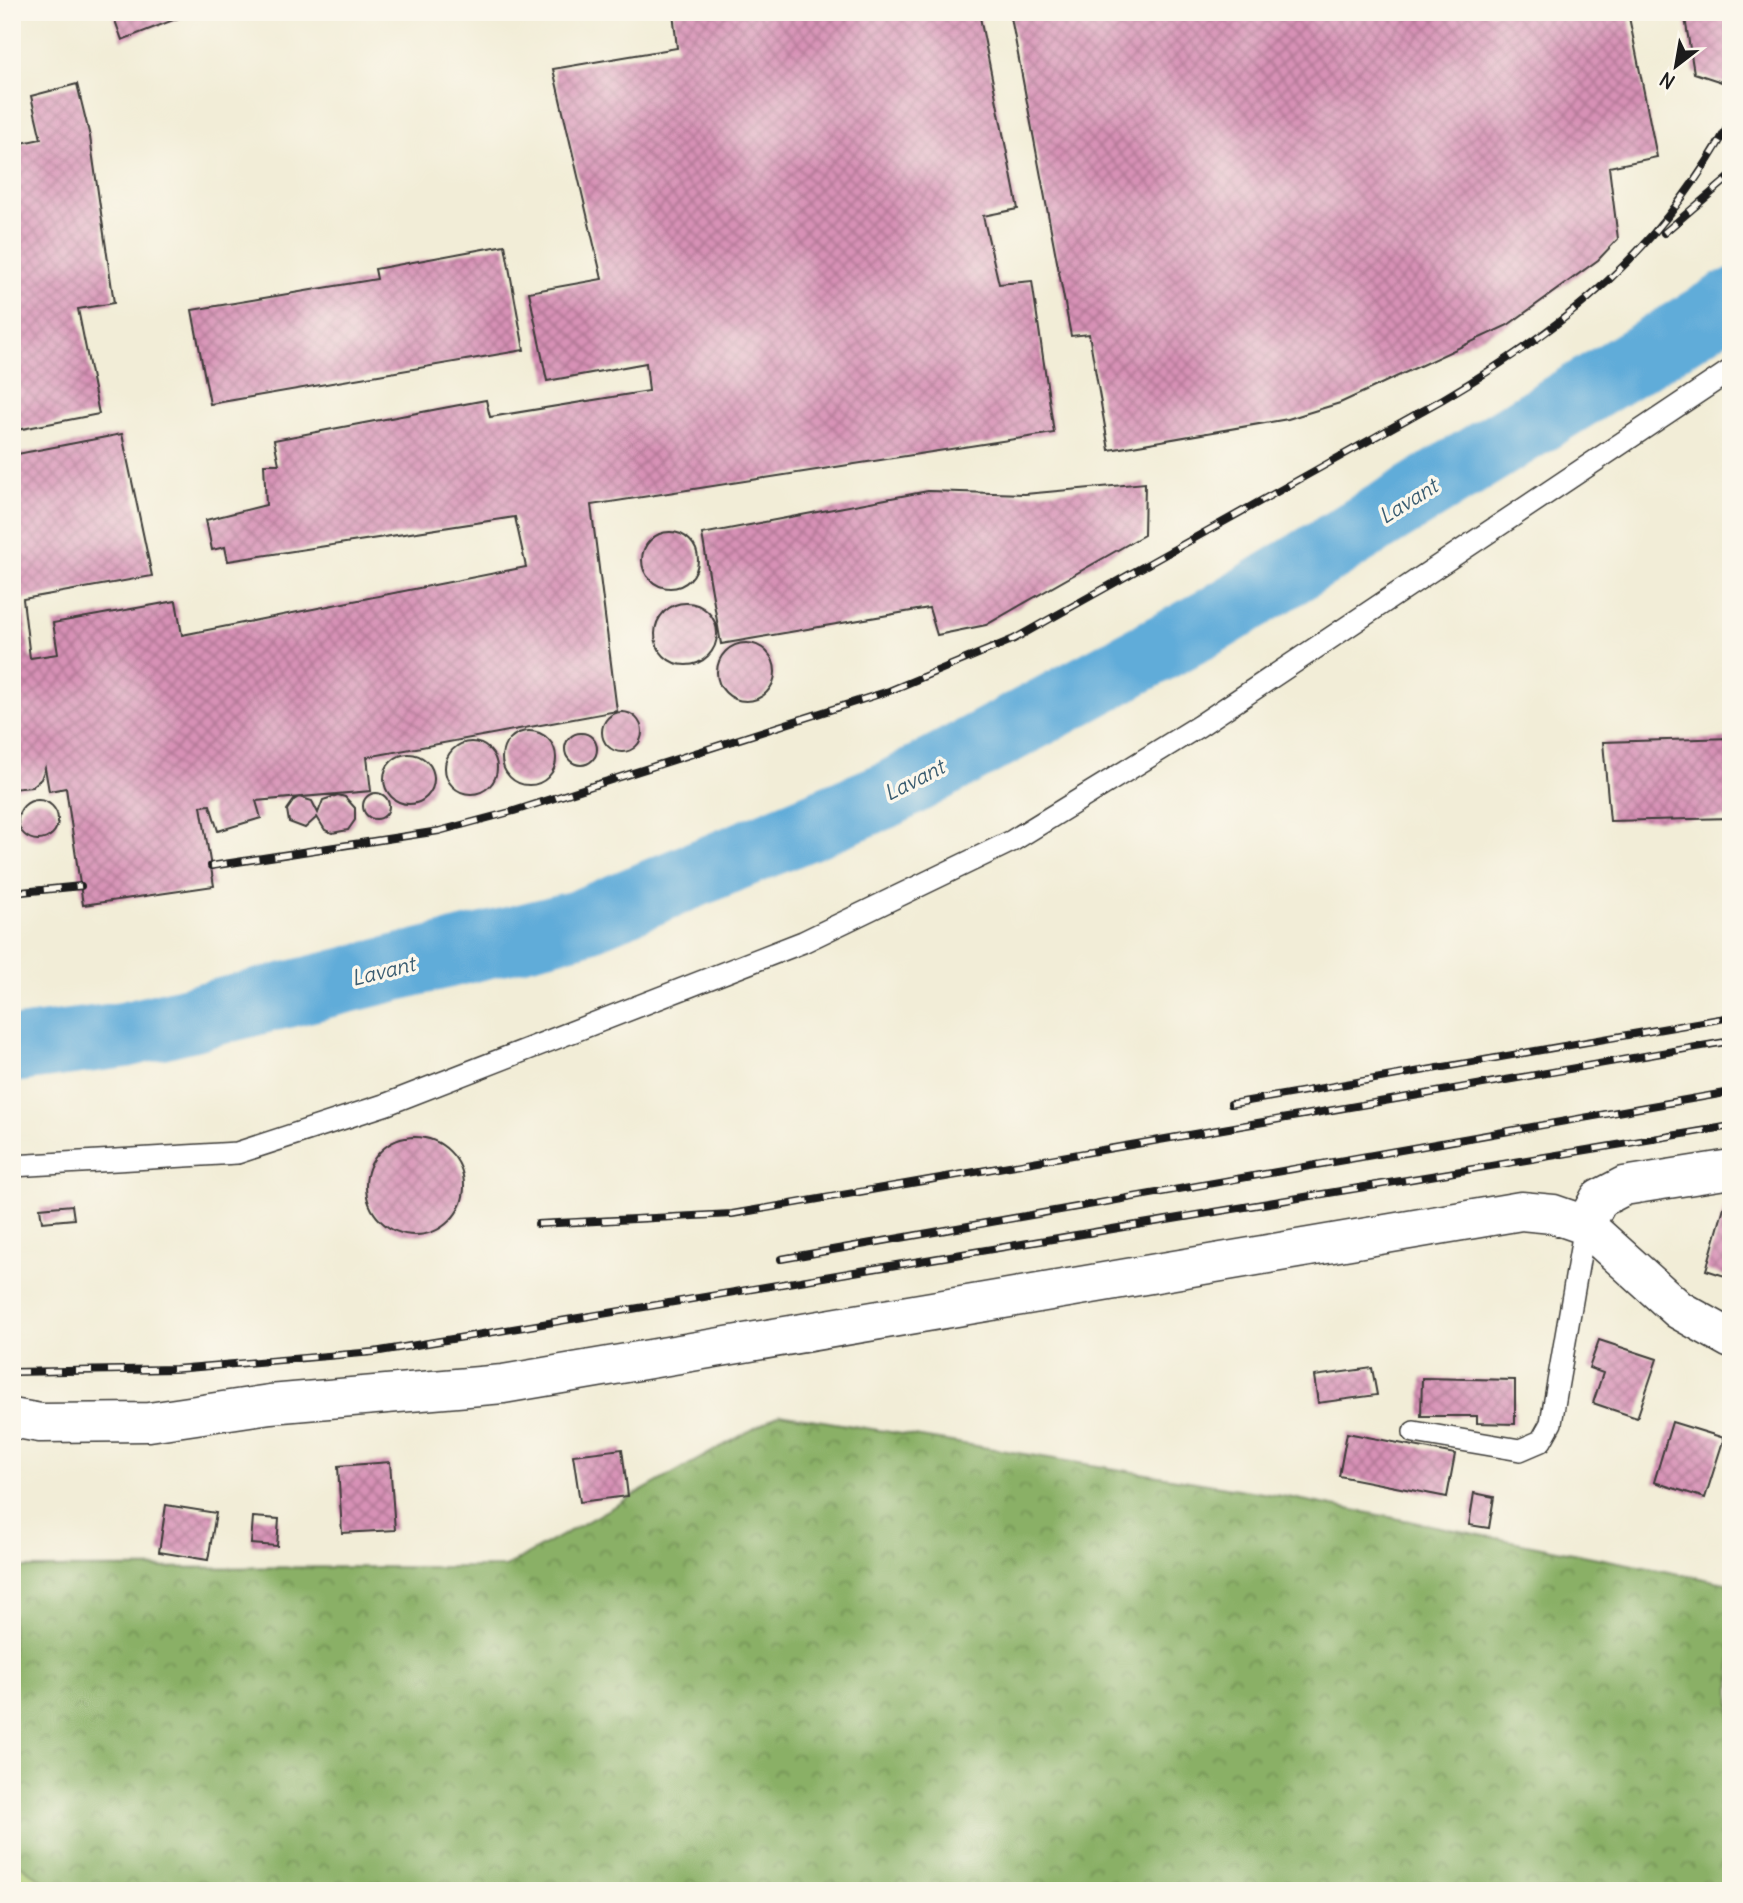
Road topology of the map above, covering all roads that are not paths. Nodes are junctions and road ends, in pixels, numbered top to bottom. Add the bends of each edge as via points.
1 (1731, 370) edge
2 (12, 1166) edge
3 (1731, 1169) edge
4 (1585, 1225) junction
5 (1731, 1339) edge
6 (12, 1419) edge
7 (1414, 1432) dead end

1 - 2 lane via 1210,718 1035,827 803,942 387,1104 237,1153
3 - 4 street via 1624,1186 1599,1199
4 - 5 street via 1679,1310
4 - 6 street via 1553,1214 1521,1211 503,1384 270,1404 149,1422
4 - 7 lane via 1551,1423 1541,1441 1520,1450

